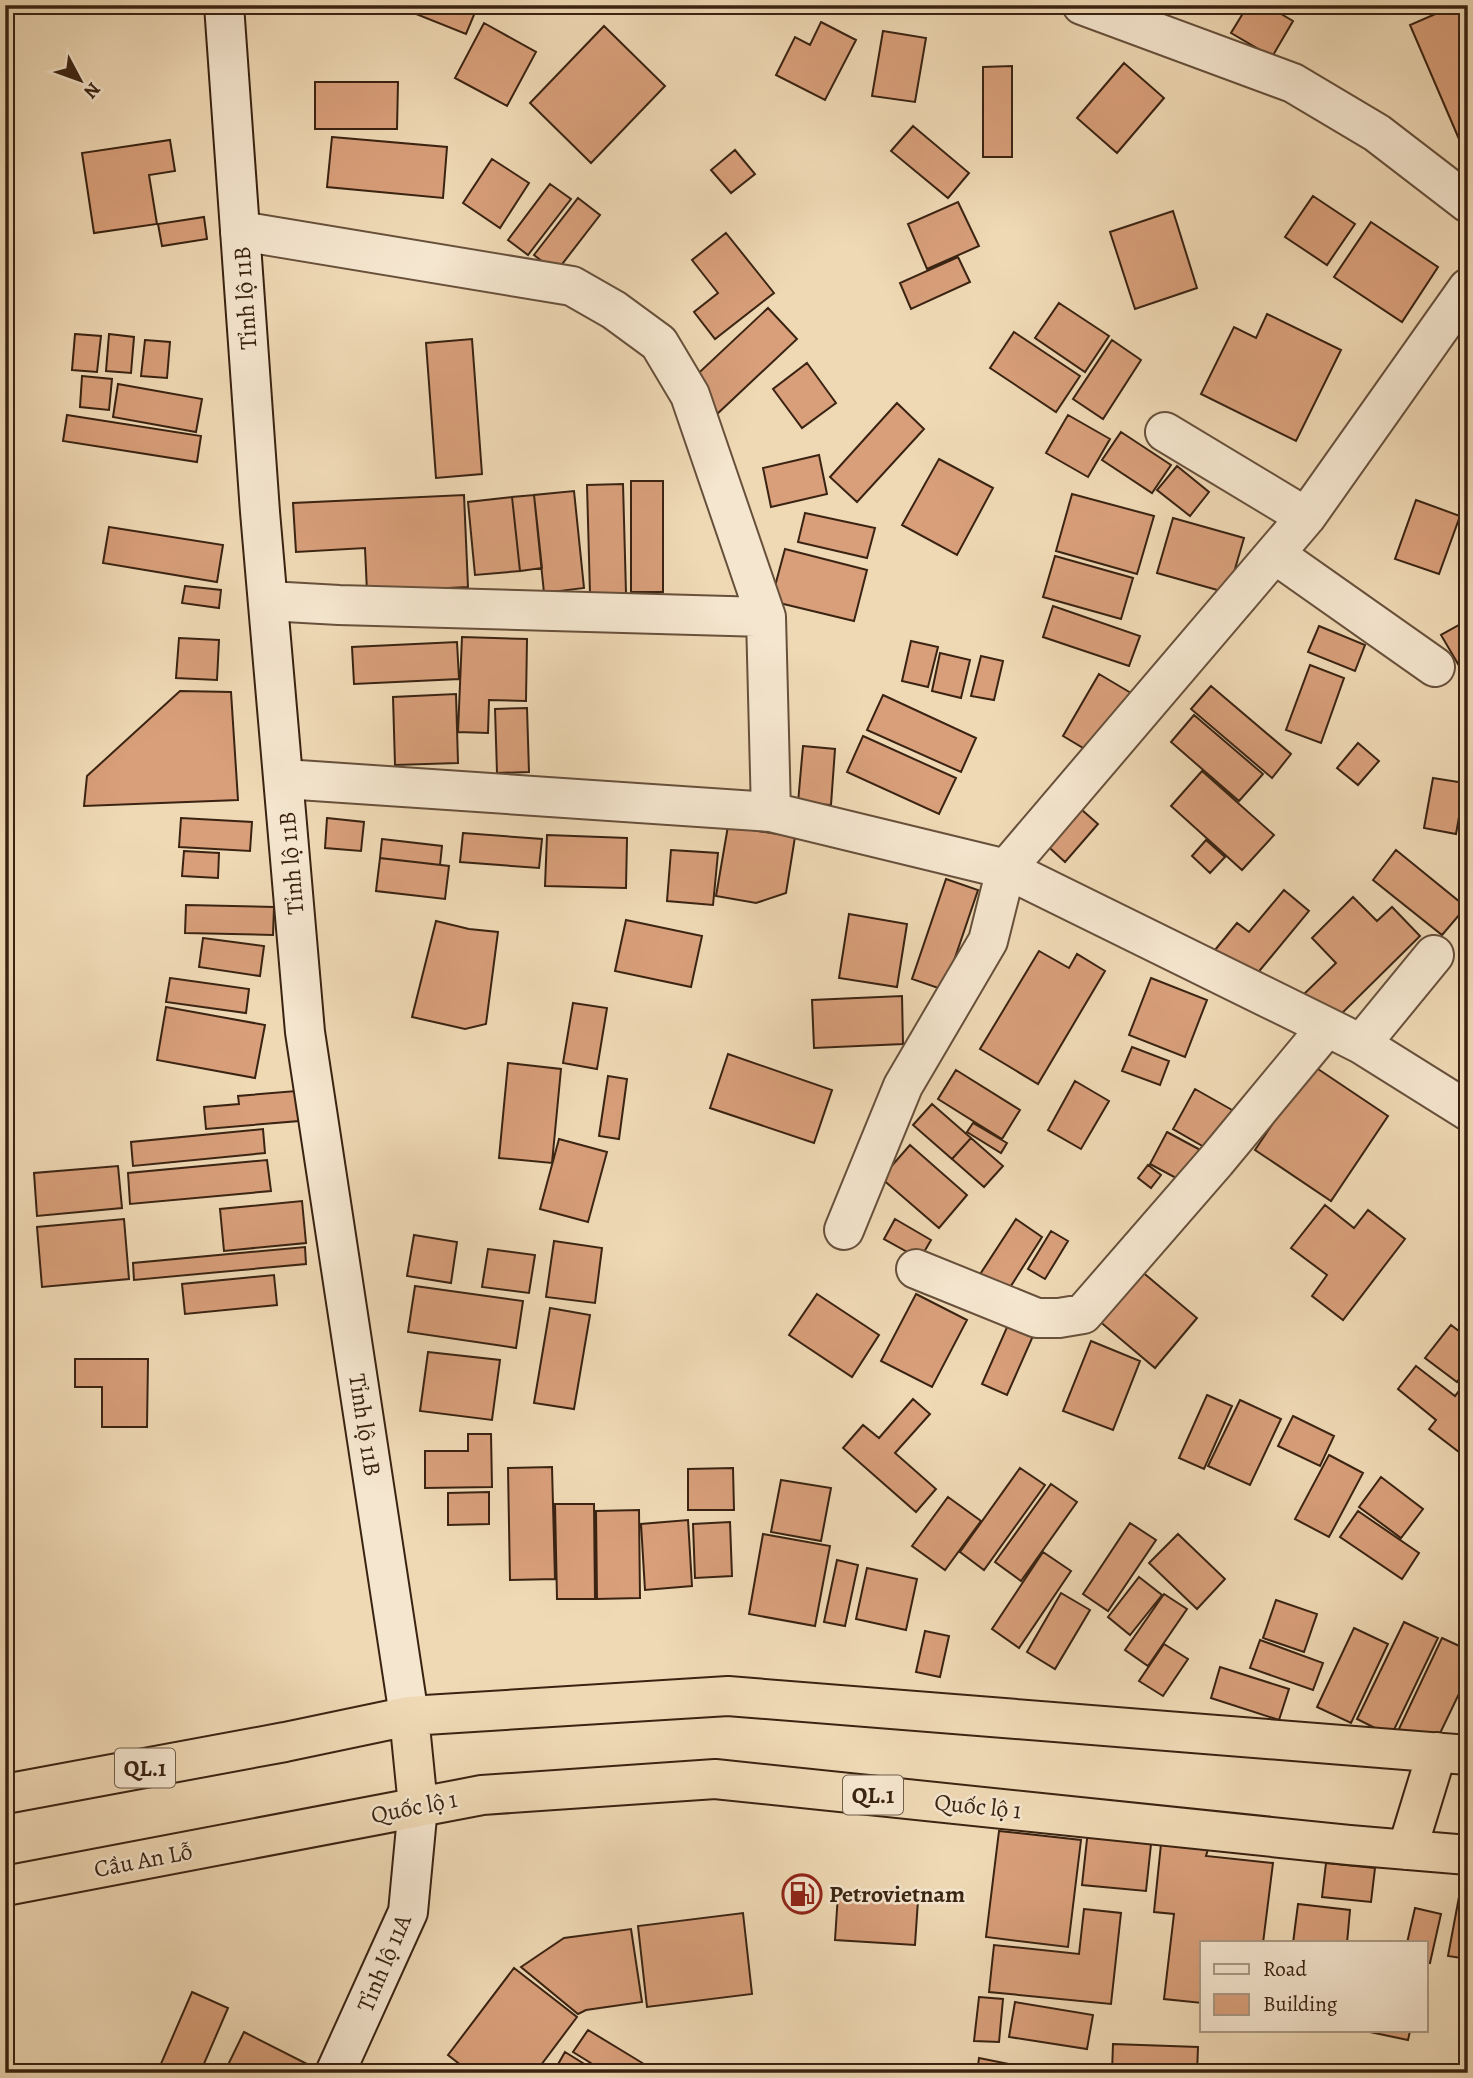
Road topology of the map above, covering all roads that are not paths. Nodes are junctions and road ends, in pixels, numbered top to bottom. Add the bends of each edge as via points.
1 (224, 5) edge
2 (1082, 5) edge
3 (1468, 203) edge
4 (240, 231) junction
5 (1468, 288) edge
6 (1164, 432) dead end
7 (1306, 517) junction
8 (1276, 555) junction
9 (268, 601) junction
10 (766, 617) junction
11 (1435, 667) dead end
12 (284, 779) junction
13 (771, 812) junction
14 (1006, 869) junction
15 (1434, 955) dead end
16 (1327, 1027) junction
17 (1361, 1044) junction
18 (1468, 1111) edge
19 (844, 1230) dead end
20 (916, 1269) dead end
21 (409, 1716) junction
22 (1452, 1754) edge
23 (5, 1794) edge
24 (418, 1806) junction
25 (281, 1833) joint
26 (1407, 1850) junction
27 (1468, 1855) edge
28 (5, 1886) edge
29 (335, 2073) edge

1 - 4 street, Tỉnh lộ 11B
2 - 3 street via 1293,83 1377,133
4 - 9 street, Tỉnh lộ 11B
4 - 10 street via 572,286 659,343 690,395
5 - 7 street
6 - 7 street
7 - 8 street
8 - 11 street
8 - 14 street
9 - 10 street
9 - 12 street, Tỉnh lộ 11B
10 - 13 street
12 - 13 street
12 - 21 street, Tỉnh lộ 11B via 306,1032
13 - 14 street
14 - 16 street
14 - 19 street via 988,941 903,1086
15 - 17 street
16 - 17 street
16 - 20 street via 1083,1314 1037,1318
17 - 18 street
21 - 22 highway, QL.1 via 728,1696
21 - 23 highway, QL.1
21 - 24 highway
22 - 26 highway
24 - 25 highway, Quốc lộ 1 / QL.1
24 - 26 highway, Quốc lộ 1 / QL.1 via 482,1795 715,1779
24 - 29 street, Tỉnh lộ 11A via 408,1912
25 - 28 highway, Cầu An Lỗ / QL.1
26 - 27 highway, Quốc lộ 1 / QL.1

